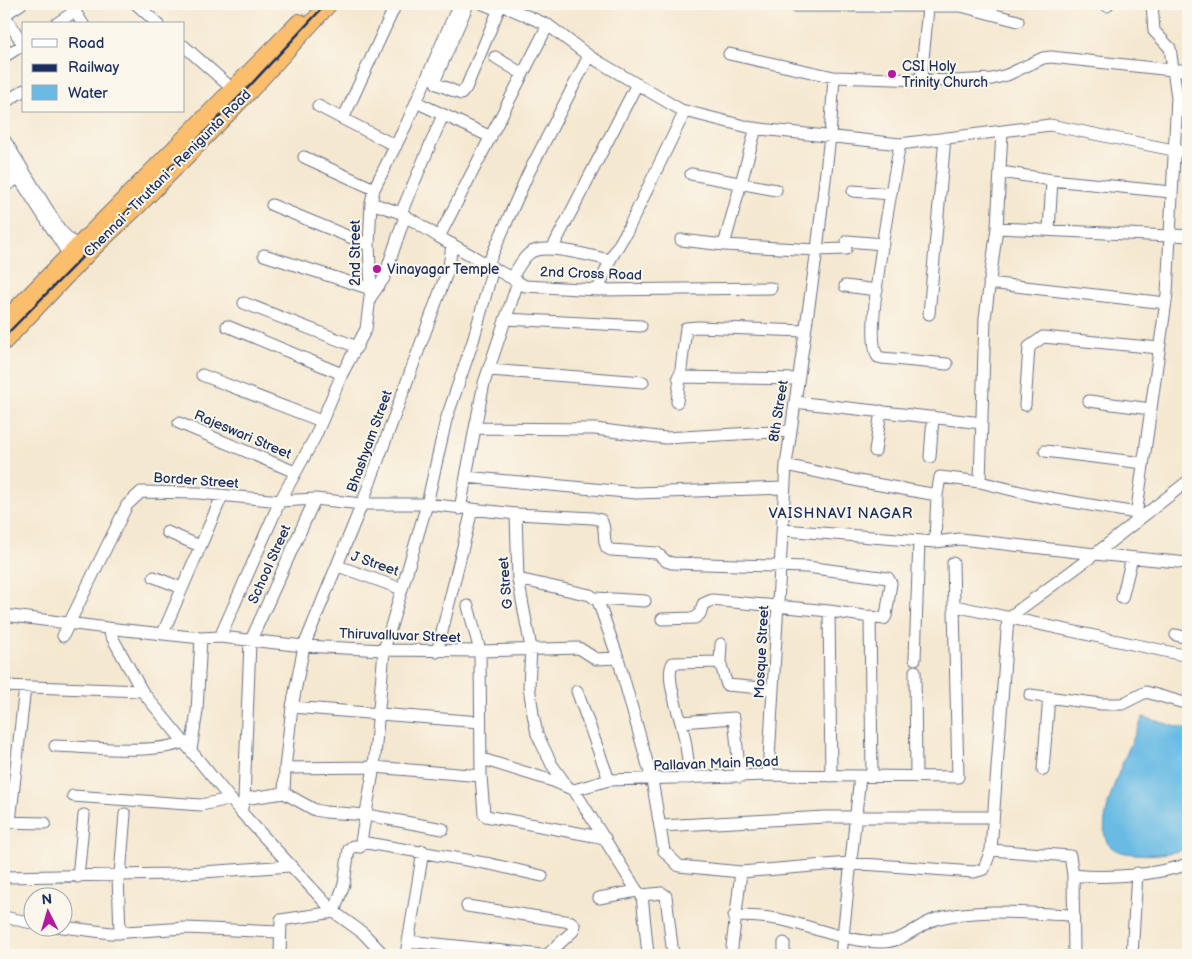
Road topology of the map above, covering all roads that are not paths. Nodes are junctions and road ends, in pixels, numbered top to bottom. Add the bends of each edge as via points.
1 (21, 4) edge
2 (136, 4) edge
3 (316, 4) edge
4 (330, 4) edge
5 (396, 4) edge
6 (460, 4) edge
7 (468, 4) edge
8 (483, 4) edge
9 (1152, 4) edge
10 (880, 5) edge
11 (961, 5) edge
12 (499, 6) edge
13 (794, 6) dead end
14 (73, 8) edge
15 (928, 8) junction
16 (4, 15) edge
17 (58, 22) edge
18 (82, 22) edge
19 (156, 22) edge
20 (1018, 22) dead end
21 (548, 25) junction
22 (22, 42) edge
23 (22, 46) edge
24 (185, 47) edge
25 (729, 54) dead end
26 (589, 56) junction
27 (4, 57) edge
28 (495, 57) dead end
29 (1172, 70) junction
30 (1188, 70) edge
31 (522, 73) junction
32 (834, 77) junction
33 (921, 79) junction
34 (637, 84) junction
35 (22, 91) edge
36 (238, 94) junction
37 (416, 102) junction
38 (4, 103) edge
39 (318, 106) dead end
40 (686, 111) junction
41 (443, 116) junction
42 (343, 119) junction
43 (756, 128) junction
44 (1002, 131) junction
45 (830, 136) junction
46 (491, 137) junction
47 (945, 138) junction
48 (4, 139) edge
49 (900, 144) junction
50 (396, 146) junction
51 (1174, 150) junction
52 (1188, 153) edge
53 (4, 155) edge
54 (304, 157) dead end
55 (1001, 172) junction
56 (691, 174) dead end
57 (18, 178) junction
58 (1052, 180) junction
59 (741, 185) junction
60 (4, 187) edge
61 (30, 188) junction
62 (374, 189) junction
63 (776, 190) dead end
64 (853, 191) dead end
65 (1171, 192) junction
66 (891, 194) junction
67 (371, 203) junction
68 (272, 205) dead end
69 (403, 214) junction
70 (997, 228) junction
71 (1049, 230) junction
72 (1172, 236) junction
73 (1188, 236) edge
74 (438, 237) junction
75 (682, 240) dead end
76 (452, 244) junction
77 (883, 244) junction
78 (369, 245) junction
79 (724, 245) junction
80 (552, 249) junction
81 (817, 250) junction
82 (73, 251) junction
83 (264, 255) dead end
84 (610, 260) junction
85 (491, 266) junction
86 (515, 280) junction
87 (989, 283) junction
88 (845, 286) dead end
89 (771, 288) dead end
90 (598, 290) junction
91 (877, 290) junction
92 (370, 294) junction
93 (244, 303) dead end
94 (1166, 303) junction
95 (929, 314) dead end
96 (505, 319) junction
97 (4, 321) edge
98 (227, 326) dead end
99 (641, 326) dead end
100 (805, 330) junction
101 (4, 342) edge
102 (357, 347) junction
103 (1159, 348) junction
104 (947, 364) dead end
105 (489, 370) junction
106 (342, 374) junction
107 (202, 375) dead end
108 (678, 377) junction
109 (798, 379) junction
110 (643, 382) dead end
111 (1089, 401) dead end
112 (677, 402) dead end
113 (795, 402) junction
114 (1025, 405) dead end
115 (1151, 408) junction
116 (881, 411) junction
117 (933, 418) junction
118 (321, 421) junction
119 (179, 423) dead end
120 (982, 423) junction
121 (475, 428) junction
122 (790, 431) junction
123 (1045, 451) dead end
124 (875, 452) dead end
125 (930, 457) dead end
126 (1143, 463) junction
127 (786, 465) junction
128 (295, 472) junction
129 (466, 477) junction
130 (1188, 481) edge
131 (980, 482) junction
132 (784, 488) junction
133 (937, 495) junction
134 (222, 496) junction
135 (315, 499) junction
136 (280, 501) junction
137 (362, 504) junction
138 (427, 504) junction
139 (466, 510) junction
140 (516, 514) junction
141 (1136, 518) junction
142 (783, 530) junction
143 (166, 532) dead end
144 (919, 541) junction
145 (935, 542) junction
146 (200, 546) junction
147 (1095, 554) junction
148 (1132, 558) junction
149 (953, 563) dead end
150 (1188, 563) edge
151 (338, 566) junction
152 (781, 566) junction
153 (154, 576) dead end
154 (518, 580) junction
155 (182, 588) junction
156 (402, 589) junction
157 (596, 598) junction
158 (1122, 598) dead end
159 (645, 601) dead end
160 (468, 606) dead end
161 (955, 606) junction
162 (778, 607) junction
163 (829, 611) junction
164 (4, 615) edge
165 (870, 616) junction
166 (1008, 618) junction
167 (662, 619) dead end
168 (70, 624) junction
169 (107, 628) junction
170 (163, 633) junction
171 (1176, 635) dead end
172 (64, 636) dead end
173 (220, 637) junction
174 (201, 638) junction
175 (1188, 638) edge
176 (250, 642) junction
177 (721, 644) dead end
178 (304, 646) junction
179 (530, 648) junction
180 (384, 650) junction
181 (437, 652) junction
182 (480, 652) junction
183 (1188, 656) edge
184 (618, 658) junction
185 (915, 659) dead end
186 (720, 662) junction
187 (915, 672) dead end
188 (4, 686) edge
189 (25, 687) junction
190 (774, 689) junction
191 (142, 691) junction
192 (577, 691) dead end
193 (1030, 695) dead end
194 (1048, 697) junction
195 (1188, 704) edge
196 (292, 707) junction
197 (380, 714) junction
198 (480, 722) junction
199 (681, 722) junction
200 (55, 746) dead end
201 (187, 746) junction
202 (482, 759) junction
203 (374, 767) junction
204 (286, 768) junction
205 (1043, 770) dead end
206 (768, 775) junction
207 (481, 776) junction
208 (831, 776) junction
209 (866, 776) junction
210 (740, 777) junction
211 (916, 777) junction
212 (690, 778) junction
213 (609, 780) junction
214 (652, 780) junction
215 (570, 788) junction
216 (284, 793) junction
217 (73, 796) dead end
218 (230, 799) junction
219 (244, 799) junction
220 (241, 812) junction
221 (125, 814) dead end
222 (84, 815) dead end
223 (367, 815) junction
224 (857, 817) junction
225 (993, 817) junction
226 (7, 822) edge
227 (45, 823) dead end
228 (661, 826) junction
229 (442, 829) dead end
230 (605, 838) junction
231 (361, 842) junction
232 (990, 850) junction
233 (422, 851) junction
234 (849, 863) junction
235 (1188, 864) edge
236 (290, 866) junction
237 (741, 872) junction
238 (1137, 874) junction
239 (119, 875) junction
240 (1073, 875) junction
241 (542, 876) dead end
242 (4, 877) edge
243 (78, 877) junction
244 (639, 893) junction
245 (599, 898) dead end
246 (467, 906) dead end
247 (334, 912) junction
248 (1074, 915) junction
249 (734, 916) junction
250 (4, 917) edge
251 (22, 921) edge
252 (72, 928) edge
253 (279, 932) junction
254 (120, 933) junction
255 (842, 937) junction
256 (408, 941) junction
257 (784, 943) dead end
258 (280, 955) edge
259 (384, 955) edge
260 (406, 955) edge
261 (542, 955) edge
262 (547, 955) edge
263 (648, 955) edge
264 (673, 955) edge
265 (731, 955) edge
266 (784, 955) edge
267 (841, 955) edge
268 (1074, 955) edge
269 (1132, 955) edge

1 - 16 street
2 - 19 street
3 - 36 highway, Chennai - Tiruttani - Renigunta Road
4 - 36 highway, Chennai - Tiruttani - Renigunta Road
5 - 42 street
6 - 37 street, 2nd Street
7 - 12 street via 435,80 437,84 461,94
8 - 12 street
9 - 29 street via 1154,31 1170,48
10 - 13 street
10 - 15 street
11 - 15 street
11 - 20 street
12 - 21 street
14 - 17 street
14 - 18 street
15 - 33 street
16 - 22 street
21 - 26 street
21 - 31 street
23 - 27 street
24 - 36 street
25 - 32 street
26 - 34 street
26 - 85 street via 528,174
28 - 31 street
29 - 30 street
29 - 33 street via 1051,57 992,79
29 - 51 street via 1177,97
31 - 46 street
32 - 33 street
32 - 45 street, 8th Street
34 - 40 street
34 - 80 street
35 - 38 street
36 - 82 highway, Chennai - Tiruttani - Renigunta Road
36 - 101 highway, Chennai - Tiruttani - Renigunta Road via 137,207 88,253
37 - 41 street
37 - 50 street, 2nd Street
39 - 42 street
40 - 43 street
40 - 84 street
41 - 46 street
41 - 69 street
42 - 50 street
43 - 45 street
43 - 59 street
44 - 47 street
44 - 51 street via 1061,126
44 - 55 street
45 - 49 street
45 - 81 street, 8th Street
46 - 74 street
47 - 49 street
47 - 95 street
48 - 61 street
49 - 66 street
50 - 62 street, 2nd Street
51 - 52 street
51 - 65 street
53 - 57 street
54 - 62 street
55 - 58 street
55 - 70 street
56 - 59 street
57 - 60 street
57 - 61 street
58 - 65 street
58 - 71 street
59 - 63 street
59 - 79 street
61 - 82 street
62 - 67 street, 2nd Street
64 - 66 street
65 - 72 street
66 - 77 street
67 - 69 street, 2nd Cross Road
67 - 78 street, 2nd Street
68 - 78 street
69 - 74 street, 2nd Cross Road
69 - 92 street via 384,278
70 - 71 street
70 - 87 street
71 - 72 street
72 - 73 street
72 - 94 street
74 - 76 street, 2nd Cross Road
75 - 79 street
76 - 85 street, 2nd Cross Road
76 - 137 street, Bhashyam Street via 449,267
77 - 81 street
77 - 91 street
78 - 92 street, 2nd Street
79 - 81 street
80 - 84 street
80 - 86 street via 532,251
81 - 100 street, 8th Street
82 - 97 highway, Chennai - Tiruttani - Renigunta Road
83 - 92 street
84 - 90 street
85 - 86 street, 2nd Cross Road
85 - 138 street via 473,341 446,420
86 - 90 street, 2nd Cross Road via 525,286
86 - 96 street
87 - 94 street
87 - 120 street
88 - 91 street
89 - 90 street, 2nd Cross Road
91 - 104 street via 874,320 878,357
92 - 102 street, 2nd Street via 366,329
93 - 102 street
94 - 103 street
96 - 99 street
96 - 105 street
98 - 106 street
100 - 108 street via 689,327 685,332
100 - 109 street, 8th Street
102 - 106 street, 2nd Street
103 - 114 street via 1043,337 1029,348
103 - 115 street
105 - 110 street
105 - 121 street
106 - 118 street, 2nd Street
107 - 118 street
108 - 109 street
108 - 112 street
109 - 113 street, 8th Street
111 - 115 street
113 - 116 street
113 - 122 street, 8th Street
115 - 126 street
116 - 117 street
116 - 124 street
117 - 120 street
117 - 125 street
118 - 128 street, 2nd Street
119 - 128 street, Rajeswari Street
120 - 131 street
121 - 122 street via 595,429 665,438
121 - 129 street
122 - 127 street, 8th Street
123 - 126 street
126 - 141 street
127 - 132 street, 8th Street
127 - 133 street
128 - 136 street, 2nd Street
129 - 132 street via 636,493
129 - 139 street
130 - 141 street
131 - 133 street via 942,476
131 - 141 street
132 - 142 street, 8th Street
133 - 145 street
134 - 136 street, Border Street
134 - 146 street
134 - 168 street, Border Street via 151,491 134,497 127,505
135 - 136 street, Border Street
135 - 137 street, Border Street
135 - 176 street, School Street
136 - 173 street, 2nd Street
137 - 138 street, Border Street
137 - 151 street, Bhashyam Street
138 - 139 street, Border Street
138 - 156 street
139 - 140 street, Border Street
139 - 181 street
140 - 152 street, Border Street via 601,520 605,526 604,543 607,548 657,553 672,563
140 - 154 street, G Street
141 - 147 street
142 - 144 street
142 - 152 street, Mosque Street
143 - 146 street
144 - 145 street
144 - 185 street
145 - 147 street via 960,539
146 - 155 street
147 - 148 street
147 - 166 street
148 - 150 street
148 - 158 street
149 - 161 street
151 - 156 street, J Street
151 - 178 street, Bhashyam Street
152 - 162 street, Mosque Street
152 - 165 street via 888,578 891,583 886,616 881,619
153 - 155 street
154 - 157 street
154 - 179 street, G Street
155 - 170 street
156 - 180 street
157 - 159 street
157 - 184 street
160 - 182 street
161 - 166 street
161 - 211 street, Pallavan Main Road via 958,776
162 - 163 street
162 - 167 street via 712,600 703,604 695,618
162 - 190 street, Mosque Street
163 - 165 street
163 - 208 street
164 - 168 street, Thiruvalluvar Street
165 - 209 street
166 - 183 street
166 - 225 street
168 - 169 street, Thiruvalluvar Street
168 - 172 street, Border Street
169 - 170 street, Thiruvalluvar Street
169 - 191 street
170 - 174 street, Thiruvalluvar Street
171 - 175 street
173 - 174 street, Thiruvalluvar Street
173 - 176 street, Thiruvalluvar Street
174 - 201 street via 199,688
176 - 178 street, Thiruvalluvar Street
176 - 219 street
177 - 186 street
178 - 180 street, Thiruvalluvar Street
178 - 196 street, Bhashyam Street
179 - 182 street, Thiruvalluvar Street
179 - 184 street, Thiruvalluvar Street via 579,648 596,659
179 - 215 street, G Street via 529,686 538,734 552,765
180 - 181 street, Thiruvalluvar Street
180 - 197 street
181 - 182 street, Thiruvalluvar Street
182 - 198 street
184 - 214 street
186 - 190 street via 727,685
186 - 199 street via 676,661 671,665 673,692
187 - 211 street
188 - 189 street
189 - 191 street
189 - 226 street
190 - 206 street, Mosque Street
191 - 201 street
192 - 213 street
193 - 194 street
194 - 195 street via 1122,704 1146,692
194 - 205 street
196 - 197 street
196 - 204 street, Bhashyam Street
197 - 198 street
197 - 203 street
198 - 202 street
199 - 210 street via 734,718
199 - 212 street
200 - 201 street
201 - 218 street
202 - 207 street
202 - 215 street
203 - 204 street
203 - 207 street
203 - 223 street
204 - 216 street, Bhashyam Street
206 - 208 street, Pallavan Main Road
206 - 210 street, Pallavan Main Road
207 - 230 street via 486,816
208 - 209 street, Pallavan Main Road
209 - 211 street, Pallavan Main Road
209 - 224 street
210 - 212 street, Pallavan Main Road
212 - 214 street, Pallavan Main Road
213 - 214 street, Pallavan Main Road
213 - 215 street, Pallavan Main Road
214 - 228 street
215 - 230 street, G Street
216 - 219 street
216 - 223 street via 315,810
217 - 218 street via 201,805
218 - 220 street
219 - 220 street
220 - 236 street
221 - 239 street
222 - 243 street
223 - 229 street
223 - 231 street
224 - 225 street
224 - 228 street
224 - 234 street
225 - 232 street
226 - 227 street
228 - 237 street via 664,851 679,866
230 - 244 street, G Street
231 - 233 street
231 - 247 street via 360,847 349,848 344,884
232 - 234 street via 984,869 974,872
232 - 240 street via 1070,856
233 - 241 street
233 - 256 street
234 - 237 street
234 - 255 street
235 - 238 street
236 - 239 street
236 - 247 street
237 - 249 street
238 - 240 street
238 - 269 street
239 - 243 street
239 - 254 street
240 - 248 street
242 - 243 street
244 - 245 street
244 - 263 street
244 - 264 street via 662,893 666,896
246 - 262 street via 571,922 573,931
247 - 253 street via 281,920
247 - 259 street via 363,933
248 - 255 street via 957,916 935,920 895,940 874,942
248 - 268 street
249 - 255 street via 762,916
249 - 265 street
250 - 251 street
252 - 254 street
253 - 254 street via 185,928
253 - 258 street
255 - 267 street
256 - 260 street
256 - 261 street
257 - 266 street

